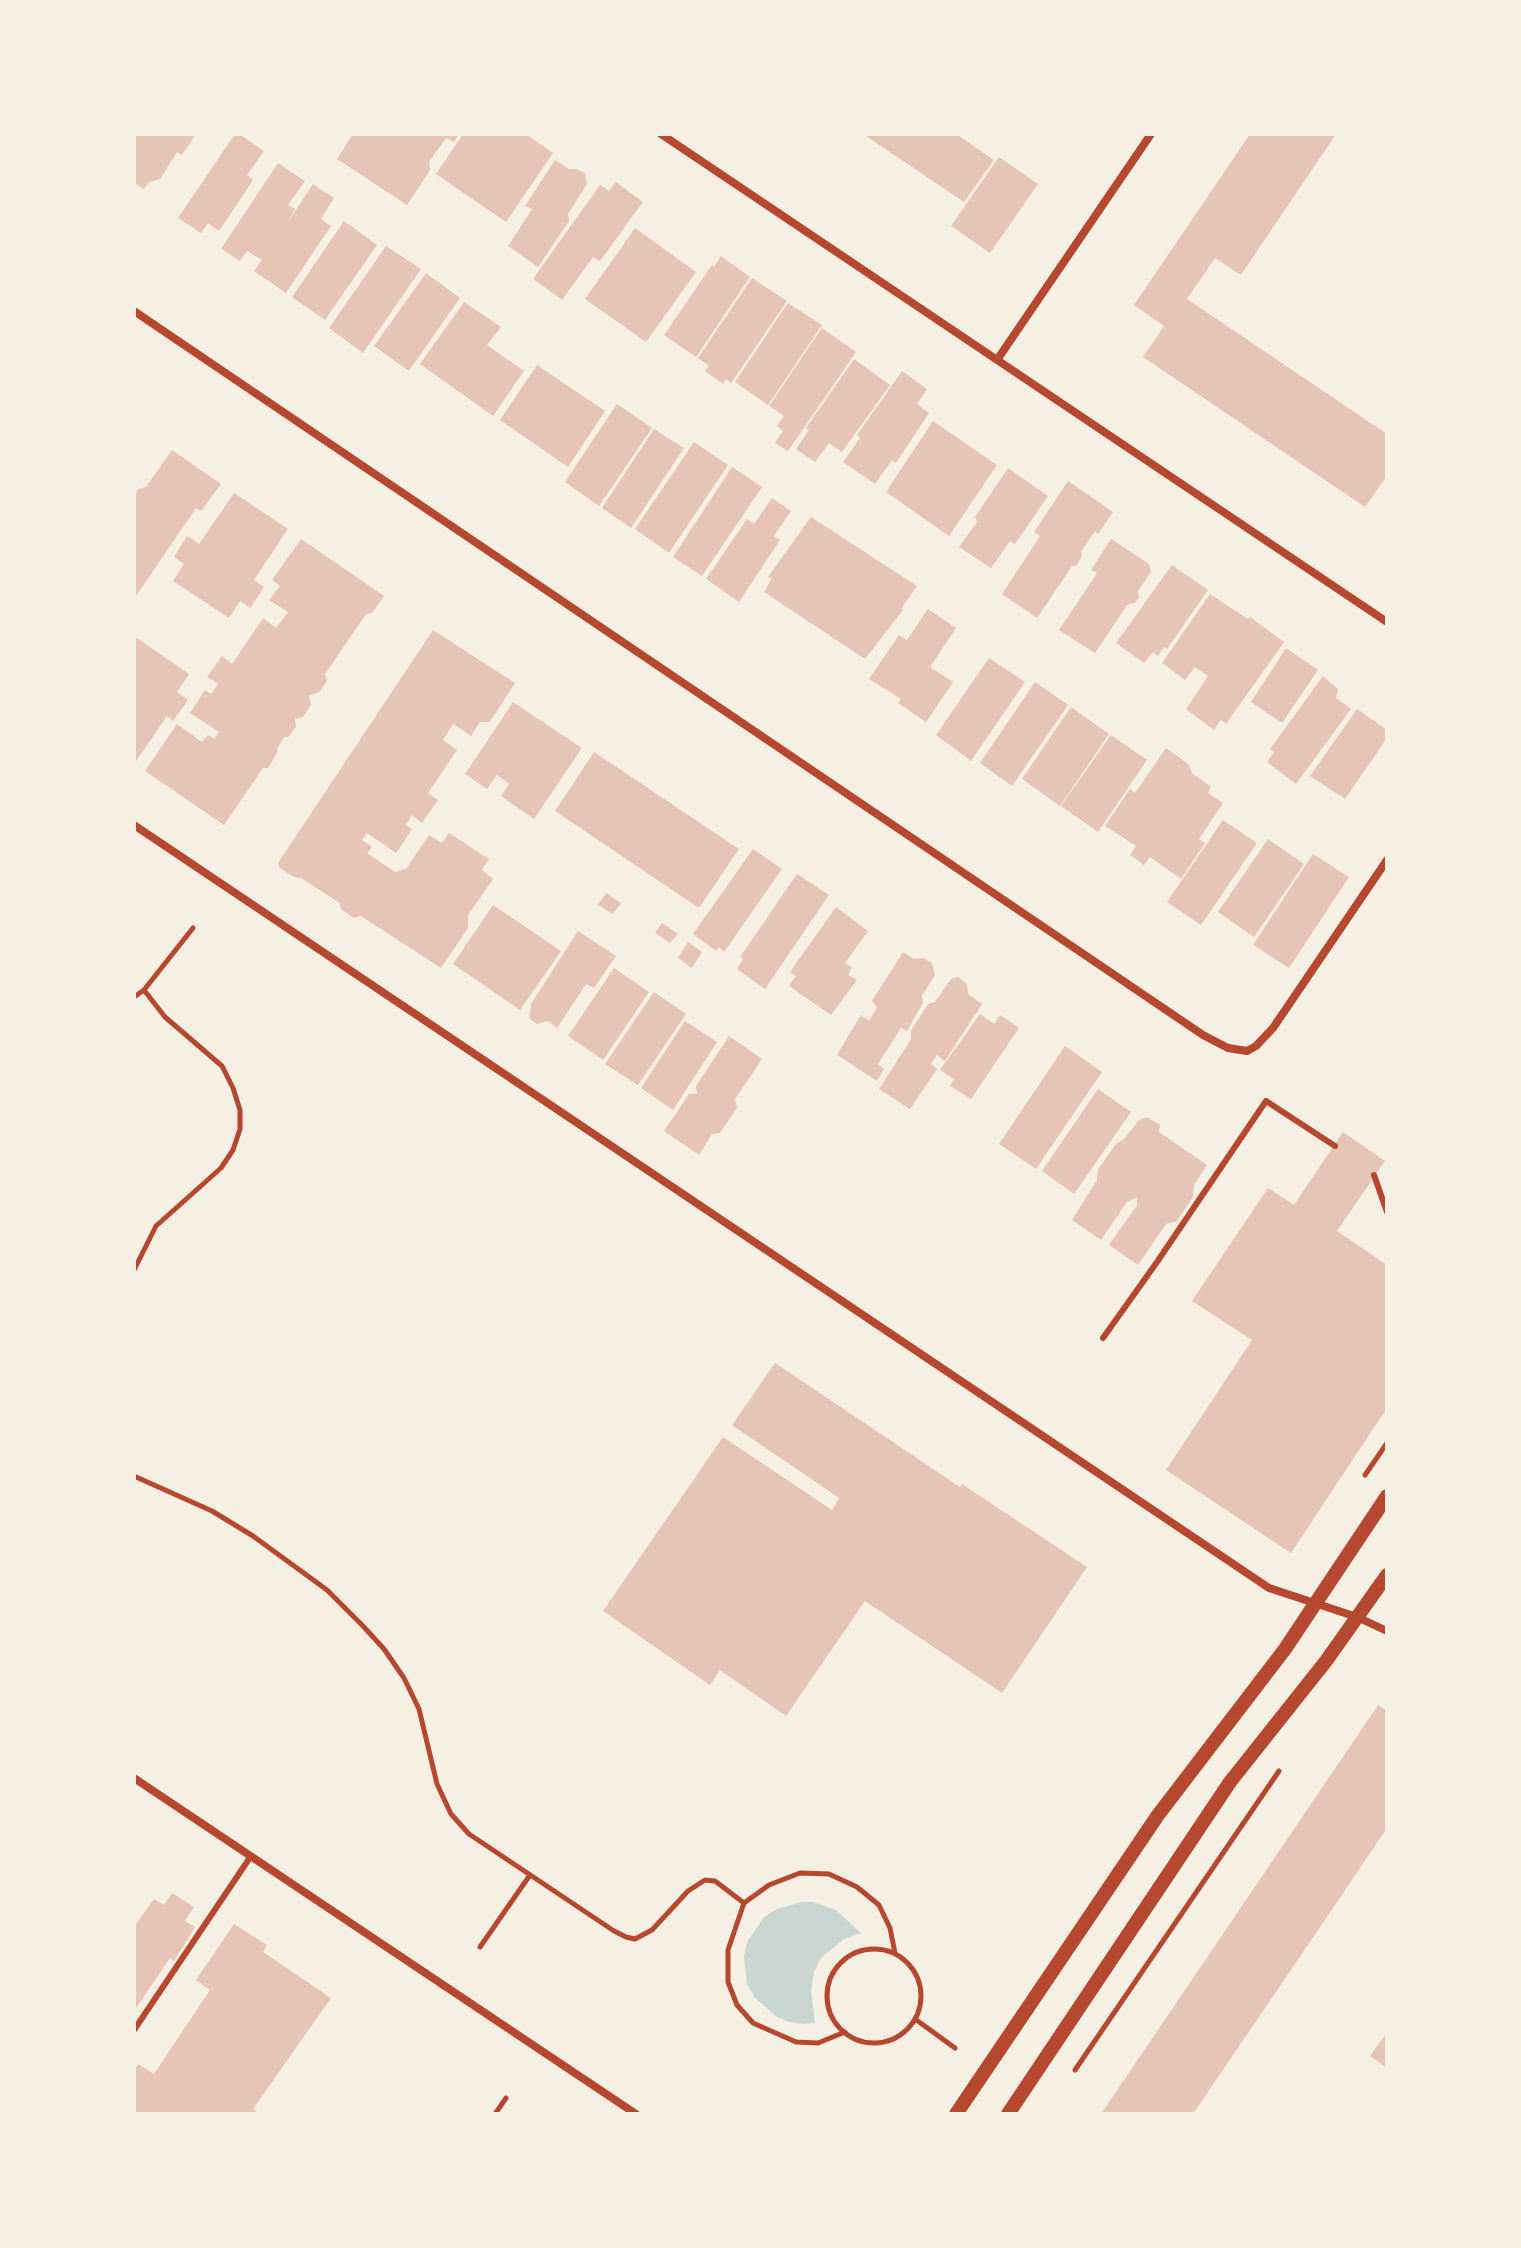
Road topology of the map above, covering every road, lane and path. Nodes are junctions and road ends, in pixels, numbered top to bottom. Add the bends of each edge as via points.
1 (661, 134) edge
2 (1151, 134) edge
3 (134, 311) edge
4 (997, 360) junction
5 (1387, 622) edge
6 (134, 825) edge
7 (1387, 860) edge
8 (193, 928) dead end
9 (144, 990) junction
10 (134, 997) edge
11 (1335, 1146) dead end
12 (1374, 1175) dead end
13 (1387, 1212) edge
14 (134, 1270) edge
15 (1103, 1338) dead end
16 (134, 1476) edge
17 (1387, 1496) edge
18 (1387, 1575) edge
19 (1314, 1603) junction
20 (1357, 1617) junction
21 (1387, 1631) edge
22 (1286, 1760) dead end
23 (134, 1778) edge
24 (251, 1856) junction
25 (530, 1875) junction
26 (744, 1903) junction
27 (480, 1947) dead end
28 (895, 1953) junction
29 (915, 2019) junction
30 (134, 2030) edge
31 (845, 2032) junction
32 (955, 2048) dead end
33 (1072, 2075) dead end
34 (506, 2098) dead end
35 (495, 2114) edge
36 (636, 2114) edge
37 (956, 2114) edge
38 (1008, 2114) edge

1 - 4 street
2 - 4 street
3 - 7 street via 1228,1048 1247,1051 1273,1028
4 - 5 street
6 - 19 street via 1269,1588
8 - 9 path
9 - 10 path
9 - 14 path via 165,1017 222,1066 240,1110 240,1129 221,1168 156,1226
11 - 15 lane via 1266,1101
12 - 13 lane
16 - 25 path via 253,1536 327,1590 363,1626 404,1678 419,1709 437,1784 451,1814 469,1834
17 - 19 street
18 - 20 street
19 - 20 street
19 - 37 street via 1158,1815
20 - 21 street
20 - 38 street via 1230,1782
22 - 33 path
23 - 24 street
24 - 30 lane
24 - 36 street
25 - 26 path via 614,1931 635,1939 652,1930 705,1880 721,1884
25 - 27 path
26 - 28 path via 769,1885 800,1873 829,1874 879,1905
26 - 31 path via 728,1950 728,1982 737,2005 753,2023 796,2042 818,2043
28 - 29 path via 917,1975 921,2005
28 - 31 path via 864,1950 838,1967 827,1997 830,2012
29 - 31 path via 893,2039 879,2043
29 - 32 path
34 - 35 path

